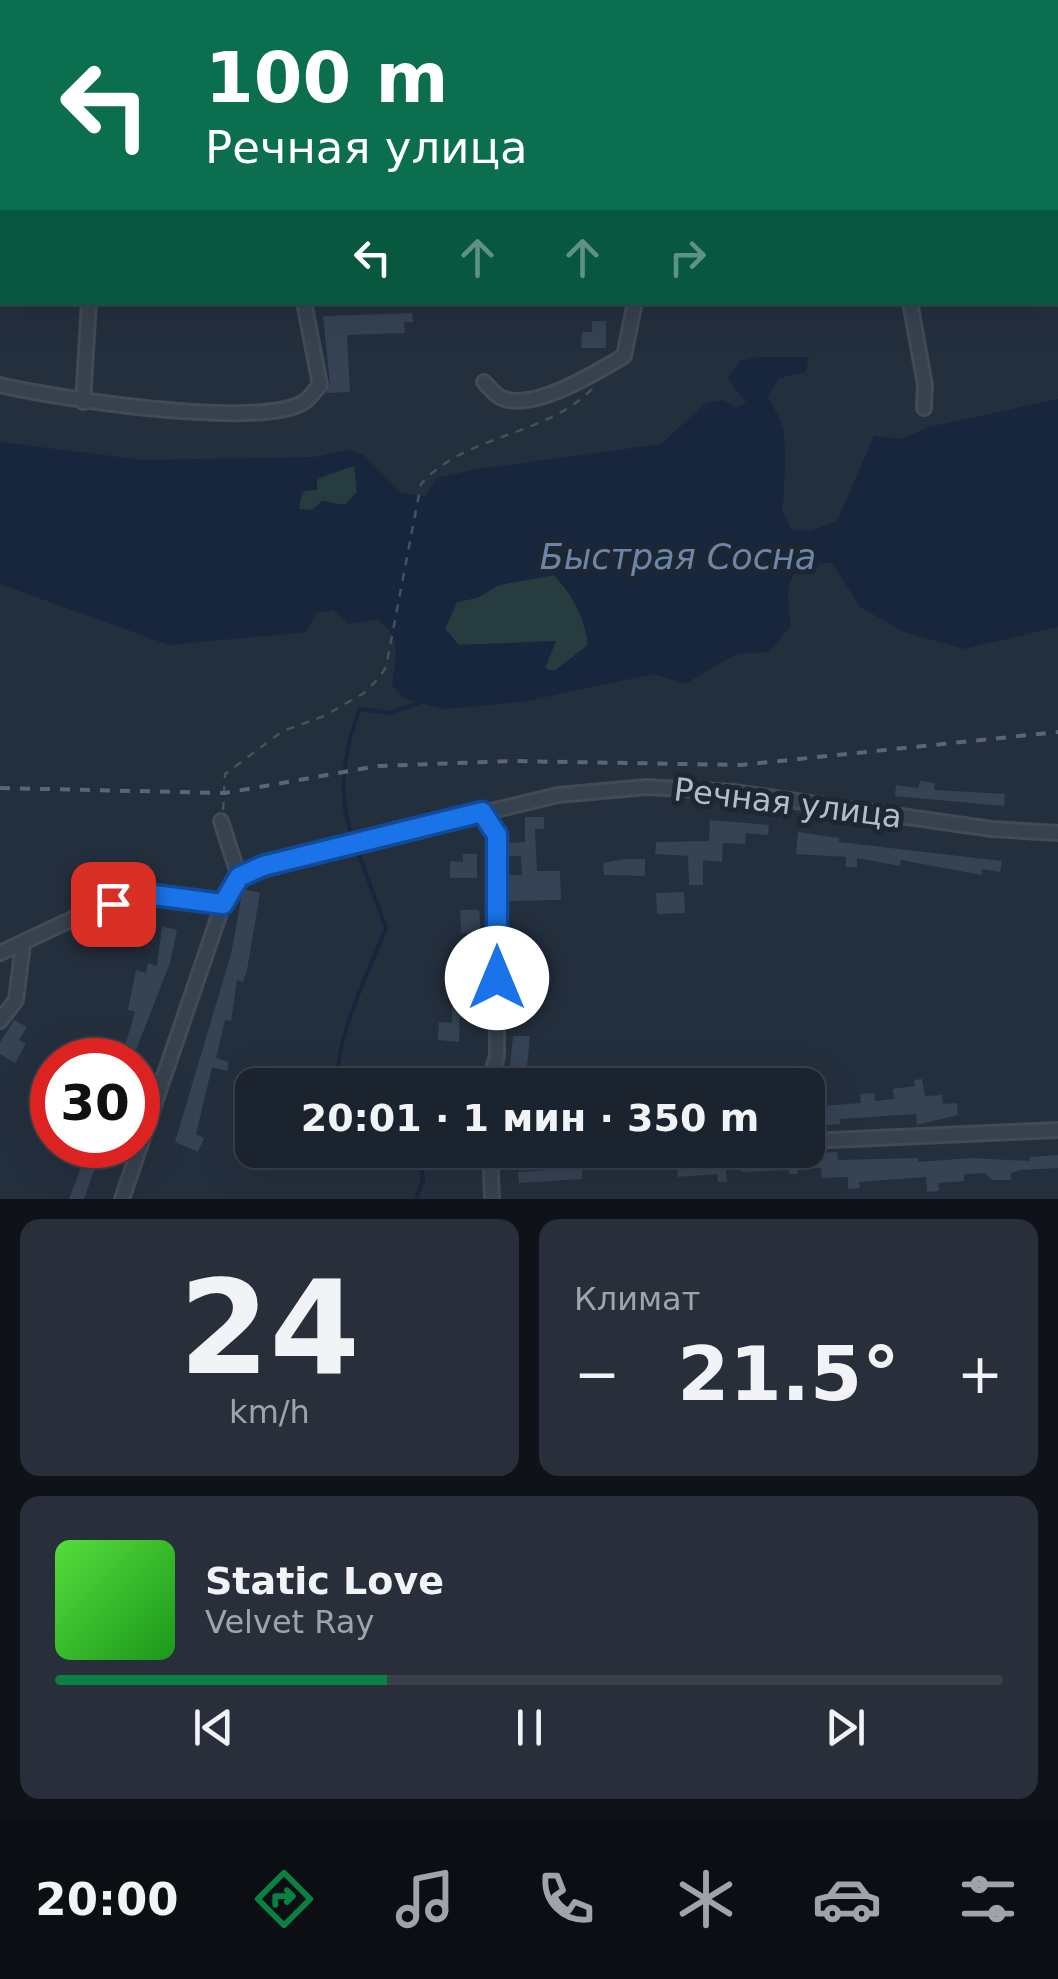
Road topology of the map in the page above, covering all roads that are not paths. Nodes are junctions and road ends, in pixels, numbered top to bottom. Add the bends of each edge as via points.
1 (89, 305) edge
2 (305, 305) edge
3 (634, 305) edge
4 (911, 305) edge
5 (484, 382) dead end
6 (0, 385) edge
7 (84, 402) junction
8 (924, 408) dead end
9 (482, 812) junction
10 (221, 821) road end
11 (1058, 834) edge
12 (239, 877) junction
13 (223, 904) junction
14 (23, 944) junction
15 (0, 953) edge
16 (0, 1021) edge
17 (494, 1068) edge
18 (1058, 1130) edge
19 (825, 1140) edge
20 (491, 1168) edge
21 (122, 1199) edge
22 (492, 1199) edge

1 - 7 street
2 - 7 street via 320,385 302,403 240,412
3 - 5 street via 624,356 575,386 515,400
4 - 8 street
6 - 7 street
9 - 11 street, Речная улица via 648,787
9 - 12 street, Речная улица
9 - 17 street via 497,835
10 - 12 street
12 - 13 street
13 - 14 street via 146,894 80,915
13 - 21 street
14 - 15 street
14 - 16 street via 16,1000
18 - 19 street
20 - 22 street

